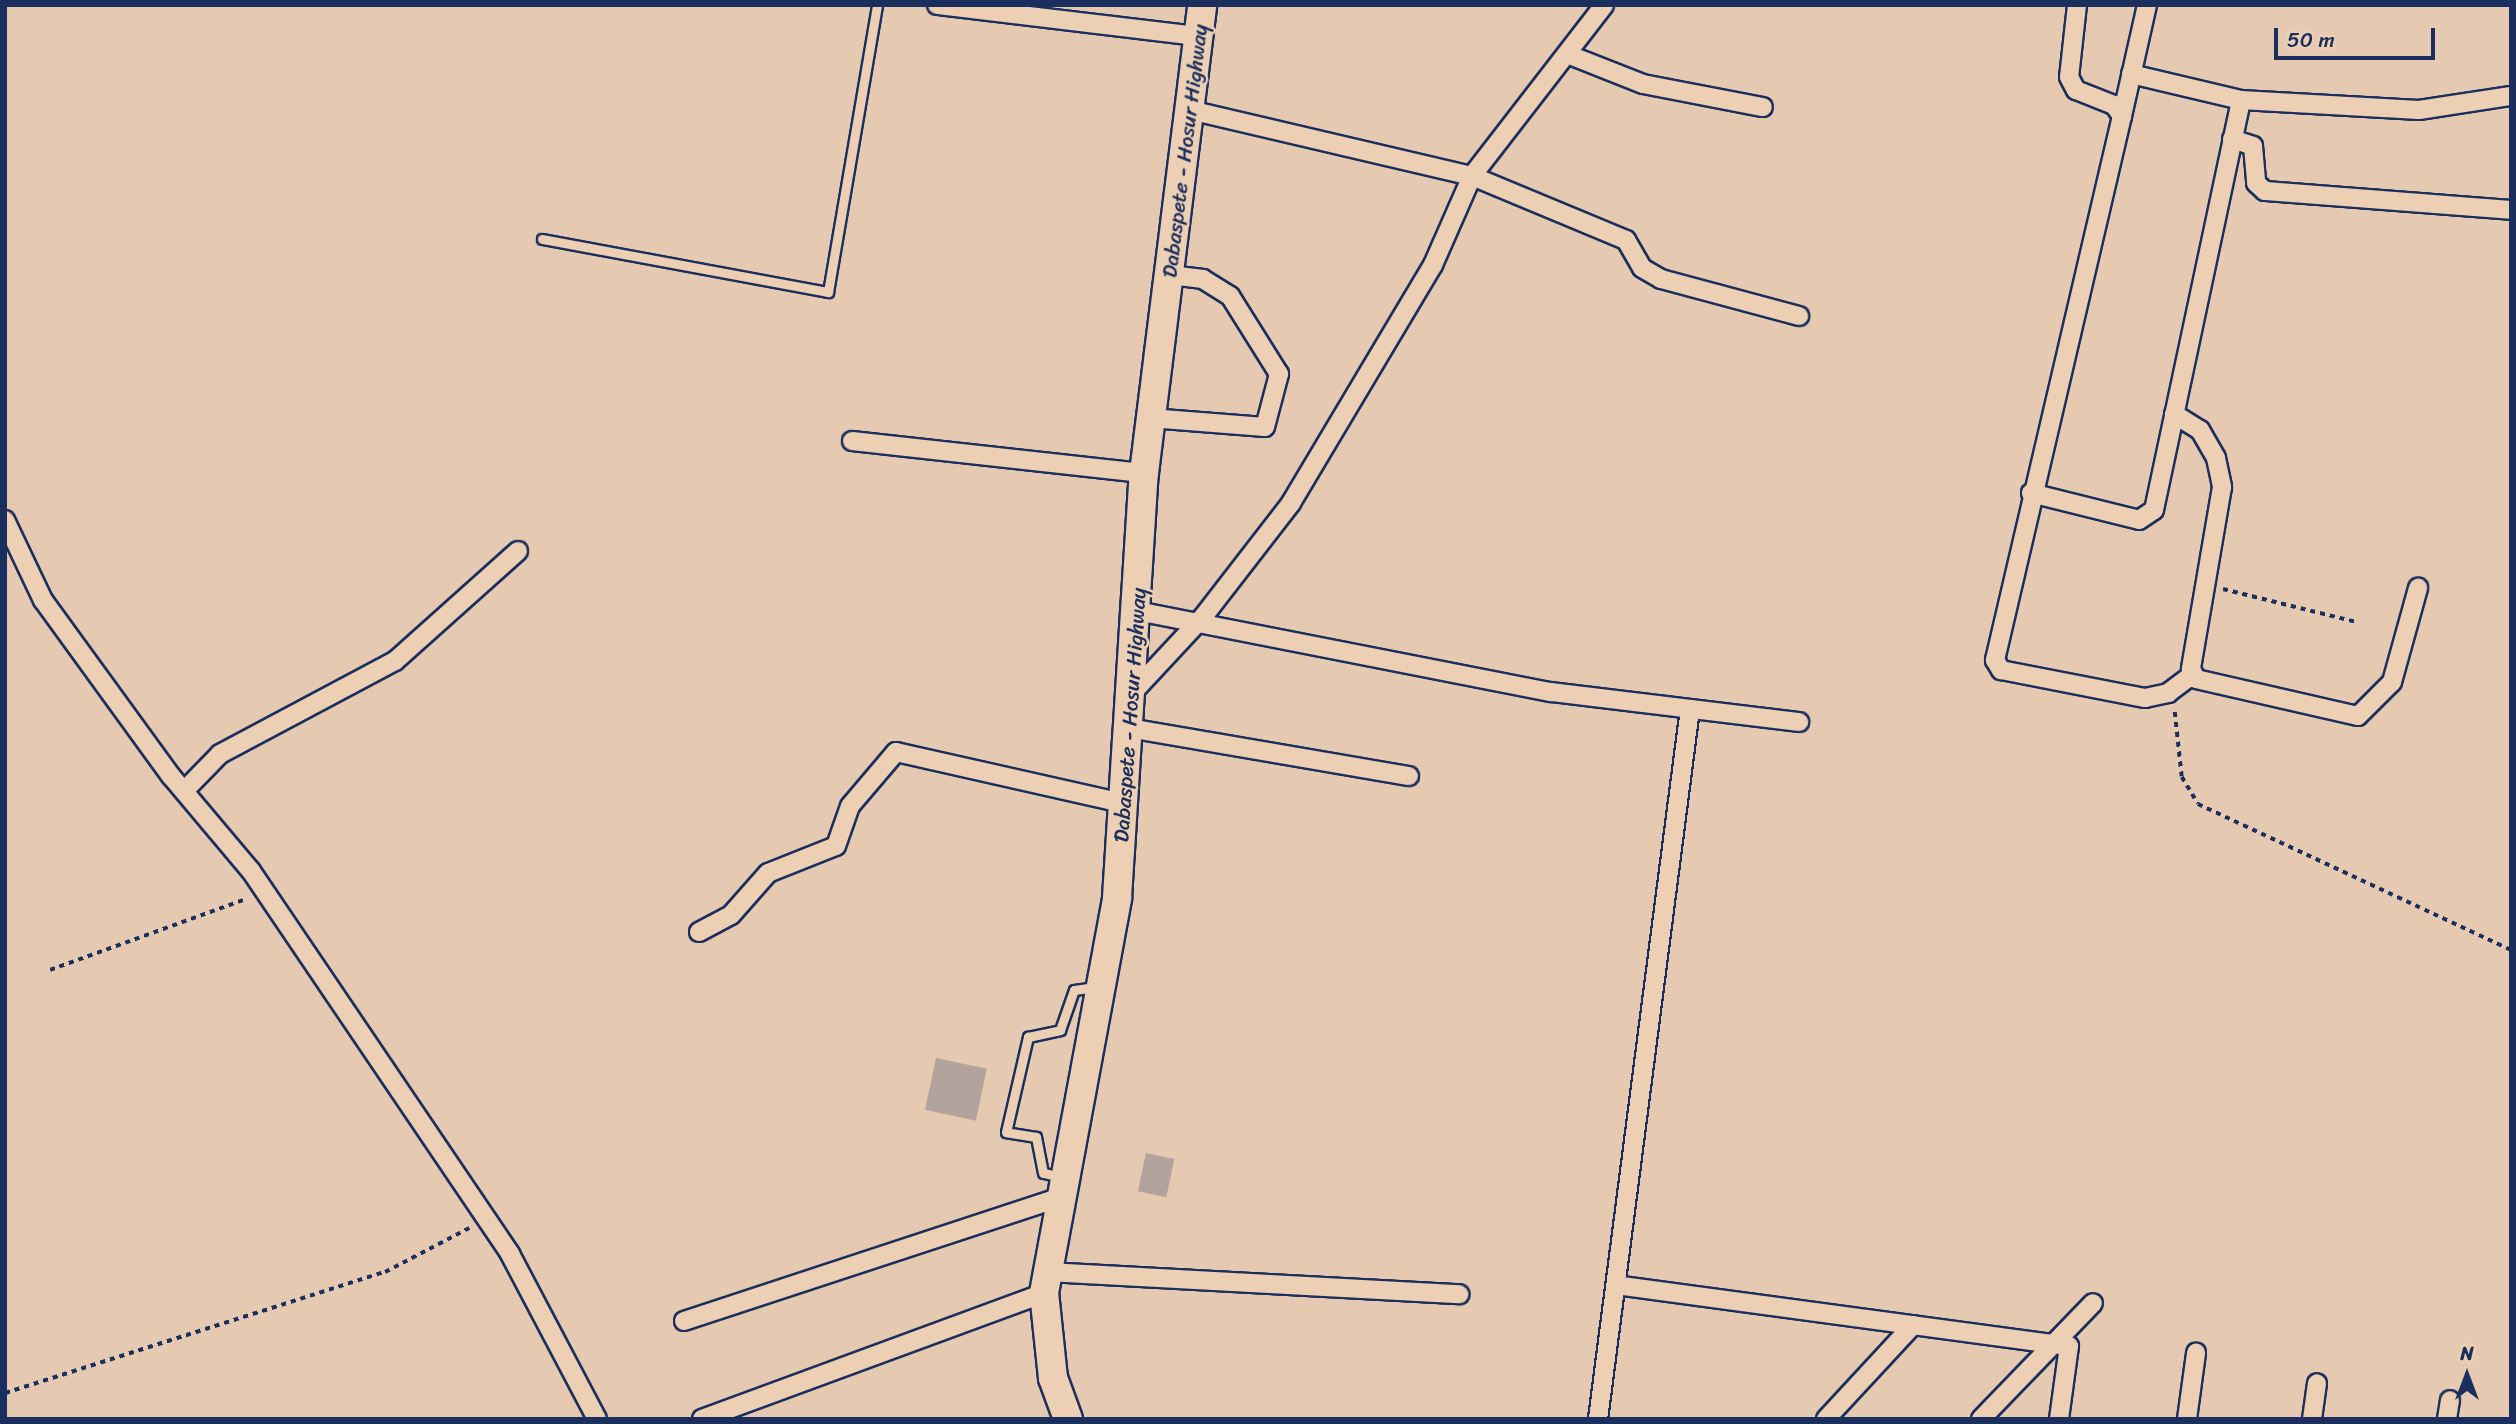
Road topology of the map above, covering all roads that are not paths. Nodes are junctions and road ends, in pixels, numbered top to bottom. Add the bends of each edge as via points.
1 (877, 5) edge
2 (937, 5) edge
3 (1202, 5) edge
4 (1604, 5) edge
5 (2077, 5) edge
6 (2147, 5) edge
7 (1198, 37) junction
8 (1567, 54) junction
9 (2131, 74) junction
10 (2511, 96) edge
11 (2241, 100) junction
12 (1763, 107) dead end
13 (1190, 110) junction
14 (2122, 116) junction
15 (2232, 139) junction
16 (1472, 176) junction
17 (2511, 210) edge
18 (542, 239) dead end
19 (1170, 275) junction
20 (1798, 316) dead end
21 (2174, 414) junction
22 (1150, 418) junction
23 (852, 440) dead end
24 (1144, 473) junction
25 (2031, 493) junction
26 (5, 520) edge
27 (519, 551) dead end
28 (2418, 588) dead end
29 (1137, 611) junction
30 (2192, 675) junction
31 (1133, 692) junction
32 (1690, 709) junction
33 (1799, 722) dead end
34 (1128, 728) junction
35 (1409, 776) dead end
36 (185, 790) junction
37 (1127, 804) junction
38 (699, 932) dead end
39 (1105, 986) junction
40 (1061, 1188) junction
41 (1045, 1282) junction
42 (1616, 1285) junction
43 (1459, 1294) dead end
44 (2093, 1303) dead end
45 (684, 1321) dead end
46 (1913, 1325) junction
47 (2053, 1344) junction
48 (2196, 1353) dead end
49 (2317, 1383) dead end
50 (2450, 1400) dead end
51 (1067, 1418) edge
52 (597, 1419) edge
53 (702, 1419) edge
54 (1598, 1419) edge
55 (1826, 1419) edge
56 (1981, 1419) edge
57 (2059, 1419) edge
58 (2187, 1419) edge
59 (2312, 1419) edge
60 (2447, 1419) edge

1 - 18 lane via 828,292
2 - 7 street
3 - 7 highway, Dabaspete - Hosur Highway
4 - 8 street
5 - 14 street via 2070,76 2076,90 2114,105
6 - 9 street
7 - 13 highway, Dabaspete - Hosur Highway
8 - 12 street via 1643,84
8 - 16 street
9 - 11 street
9 - 14 street
10 - 11 street via 2419,110
11 - 15 street
13 - 16 street
13 - 19 highway, Dabaspete - Hosur Highway
14 - 25 street
15 - 17 street via 2253,146 2256,183 2265,191
15 - 21 street
16 - 20 street via 1626,240 1642,268 1661,279
16 - 31 street via 1433,265 1291,503 1203,617
19 - 22 highway, Dabaspete - Hosur Highway
19 - 22 street via 1203,279 1230,296 1279,374 1265,427
21 - 25 street via 2148,517
21 - 30 street via 2200,430 2216,458 2222,487
22 - 24 highway, Dabaspete - Hosur Highway
23 - 24 street
24 - 29 highway, Dabaspete - Hosur Highway
25 - 30 street via 1993,648 2001,670 2145,698 2168,693
26 - 36 street via 43,600
27 - 36 street via 395,662 220,754
28 - 30 street via 2392,682 2358,716
29 - 31 highway, Dabaspete - Hosur Highway
29 - 32 street via 1551,692
31 - 34 highway, Dabaspete - Hosur Highway
32 - 33 street
32 - 42 street
34 - 35 street
34 - 37 highway, Dabaspete - Hosur Highway
36 - 52 street via 265,892 510,1254
37 - 38 street via 896,752 850,806 836,846 768,873 731,915
37 - 39 highway, Dabaspete - Hosur Highway
39 - 40 highway, Dabaspete - Hosur Highway
39 - 40 lane via 1074,990 1060,1030 1028,1037 1006,1132 1036,1137 1043,1173
40 - 41 highway, Dabaspete - Hosur Highway
40 - 45 street
41 - 43 street
41 - 51 highway, Dabaspete - Hosur Highway via 1053,1378
41 - 53 street
42 - 46 street
42 - 54 street
44 - 47 street
46 - 47 street
46 - 55 street
47 - 56 street
47 - 57 street via 2069,1346
48 - 58 street
49 - 59 street
50 - 60 street

